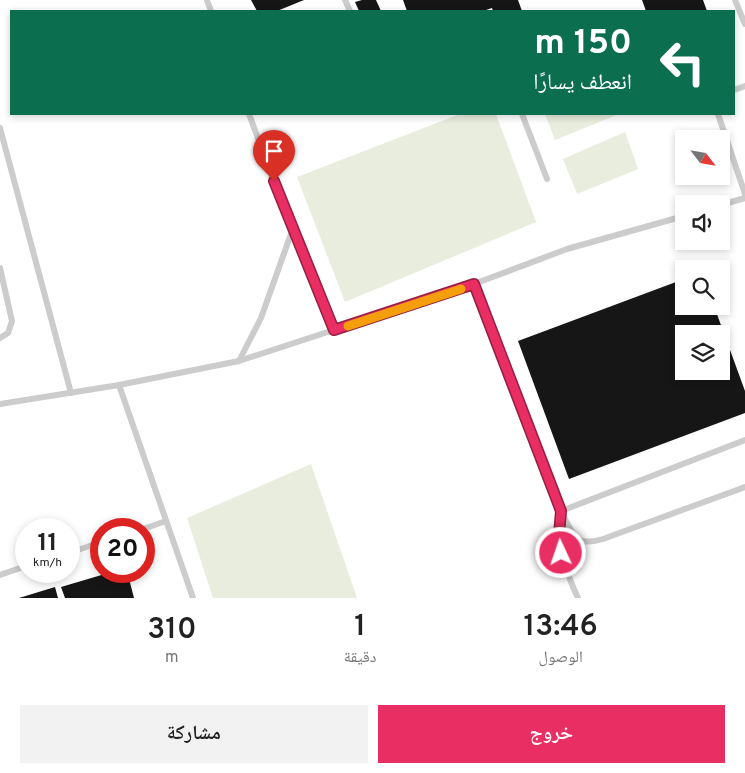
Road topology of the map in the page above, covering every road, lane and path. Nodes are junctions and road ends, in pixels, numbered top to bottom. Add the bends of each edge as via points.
1 (735, 0) edge
2 (745, 24) edge
3 (249, 115) edge
4 (522, 115) edge
5 (718, 115) edge
6 (0, 128) edge
7 (547, 179) dead end
8 (745, 194) edge
9 (745, 198) edge
10 (730, 202) edge
11 (675, 219) edge
12 (292, 231) junction
13 (0, 268) edge
14 (474, 284) junction
15 (334, 330) junction
16 (0, 338) edge
17 (239, 362) junction
18 (119, 385) junction
19 (71, 393) junction
20 (0, 404) edge
21 (745, 440) edge
22 (745, 487) edge
23 (561, 511) junction
24 (166, 521) junction
25 (155, 525) edge
26 (15, 570) edge
27 (0, 575) edge
28 (193, 598) edge
29 (578, 598) edge

1 - 2 lane
3 - 12 lane
4 - 7 lane
5 - 8 lane
6 - 19 lane
9 - 10 lane
11 - 14 lane via 567,249
12 - 15 lane
12 - 17 lane via 261,318
13 - 16 lane via 12,321 8,333
14 - 15 lane
14 - 23 lane
15 - 17 lane
17 - 18 lane
18 - 19 lane
18 - 24 lane
19 - 20 lane
21 - 23 lane
22 - 23 lane via 589,544 573,534
23 - 29 lane via 561,553
24 - 25 lane
24 - 28 lane
26 - 27 lane

